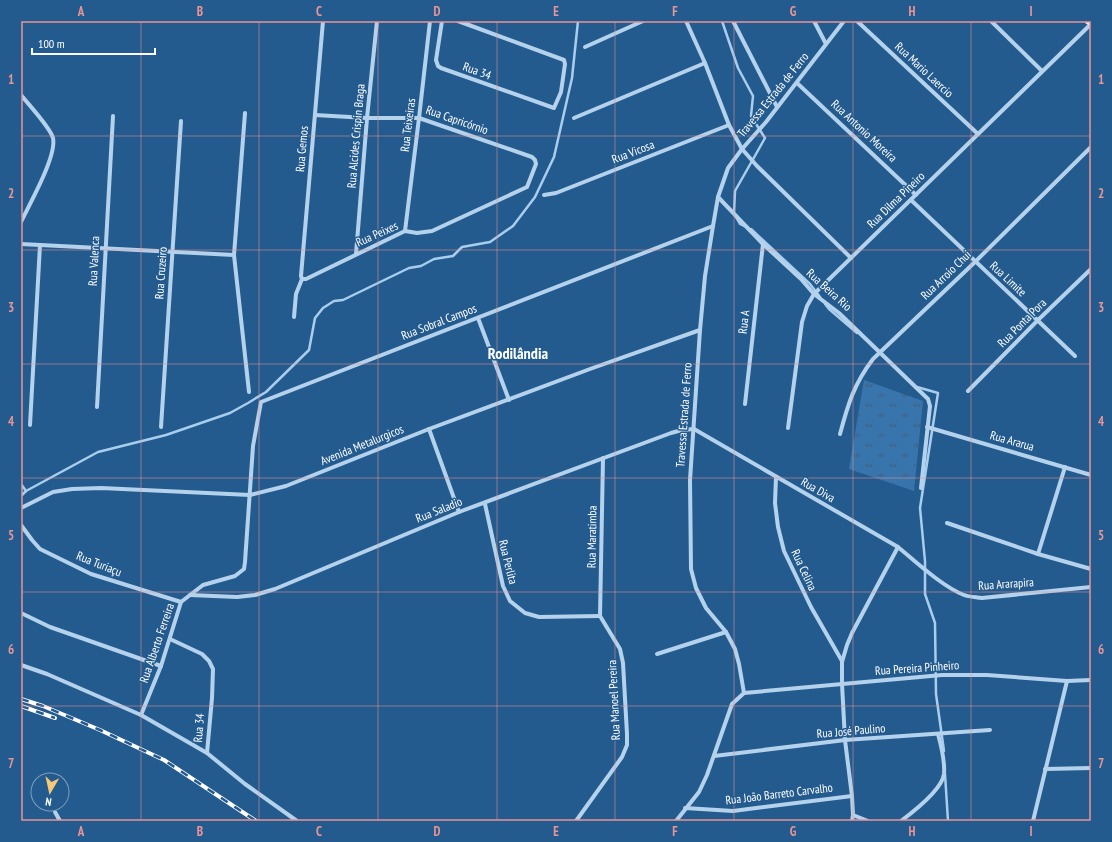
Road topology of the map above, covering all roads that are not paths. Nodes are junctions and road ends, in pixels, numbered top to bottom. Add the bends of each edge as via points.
1 (323, 21) edge
2 (377, 21) edge
3 (430, 21) edge
4 (442, 21) edge
5 (458, 21) edge
6 (644, 21) edge
7 (686, 21) edge
8 (733, 21) edge
9 (814, 21) edge
10 (844, 21) edge
11 (857, 21) edge
12 (991, 21) edge
13 (1090, 22) edge
14 (826, 44) junction
15 (585, 47) dead end
16 (705, 63) junction
17 (1042, 71) junction
18 (797, 83) junction
19 (21, 96) edge
20 (778, 107) junction
21 (245, 113) dead end
22 (113, 116) dead end
23 (315, 116) junction
24 (367, 118) junction
25 (420, 118) junction
26 (574, 118) dead end
27 (181, 121) dead end
28 (729, 125) junction
29 (978, 134) junction
30 (1091, 147) edge
31 (743, 151) junction
32 (527, 187) joint
33 (544, 195) dead end
34 (916, 195) junction
35 (718, 197) junction
36 (911, 200) junction
37 (21, 222) edge
38 (713, 226) junction
39 (405, 231) junction
40 (21, 244) edge
41 (763, 244) junction
42 (40, 245) junction
43 (105, 248) junction
44 (172, 252) junction
45 (356, 254) junction
46 (234, 255) junction
47 (851, 258) junction
48 (975, 262) junction
49 (1091, 269) edge
50 (302, 279) junction
51 (815, 294) junction
52 (294, 317) dead end
53 (478, 318) junction
54 (1038, 320) junction
55 (700, 330) junction
56 (880, 352) junction
57 (1075, 356) dead end
58 (968, 391) dead end
59 (248, 392) dead end
60 (509, 400) junction
61 (745, 404) dead end
62 (97, 407) dead end
63 (30, 425) dead end
64 (161, 427) dead end
65 (928, 427) junction
66 (788, 428) dead end
67 (429, 429) junction
68 (694, 429) junction
69 (840, 434) dead end
70 (603, 458) junction
71 (1065, 467) junction
72 (1091, 475) edge
73 (776, 477) junction
74 (921, 488) dead end
75 (250, 495) junction
76 (485, 504) junction
77 (21, 508) edge
78 (459, 512) junction
79 (947, 523) dead end
80 (21, 525) edge
81 (898, 547) junction
82 (1038, 554) junction
83 (1091, 569) edge
84 (930, 572) joint
85 (1091, 587) edge
86 (190, 596) junction
87 (181, 602) junction
88 (21, 613) edge
89 (600, 616) junction
90 (726, 632) junction
91 (170, 639) junction
92 (658, 654) dead end
93 (842, 662) junction
94 (21, 665) edge
95 (161, 666) junction
96 (1091, 680) edge
97 (1068, 681) junction
98 (842, 684) junction
99 (744, 693) junction
100 (141, 716) junction
101 (990, 730) dead end
102 (939, 734) junction
103 (845, 740) junction
104 (207, 753) junction
105 (714, 756) junction
106 (1091, 768) edge
107 (1045, 769) junction
108 (852, 796) junction
109 (685, 808) junction
110 (55, 812) dead end
111 (853, 815) junction
112 (60, 821) edge
113 (297, 821) edge
114 (576, 821) edge
115 (676, 821) edge
116 (852, 821) edge
117 (868, 821) edge
118 (901, 821) edge
119 (1033, 821) edge

1 - 23 street, Rua Gemos
2 - 24 street, Rua Alcides Crispin Braga
3 - 25 street, Rua Teixeiras
4 - 5 street, Rua 34 via 436,60 438,66 554,108 561,92 565,62
6 - 15 street
7 - 16 street
8 - 20 street
9 - 14 street
10 - 14 street, Travessa Estrada de Ferro
11 - 29 street, Rua Mario Laercio
12 - 17 street
13 - 17 street, Rua Dilma Pineiro
14 - 18 street, Travessa Estrada de Ferro
16 - 26 street
16 - 28 street
17 - 29 street, Rua Dilma Pineiro
18 - 20 street, Travessa Estrada de Ferro
18 - 34 street, Rua Antonio Moreira
19 - 37 street via 53,137 50,160
20 - 31 street, Travessa Estrada de Ferro
21 - 46 street
22 - 43 street, Rua Valenca
23 - 24 street, Rua Capricórnio
23 - 50 street, Rua Gemos
24 - 25 street, Rua Capricórnio
24 - 45 street, Rua Alcides Crispin Braga
25 - 32 street, Rua Capricórnio via 532,157 536,164
25 - 39 street, Rua Teixeiras
27 - 44 street, Rua Cruzeiro
28 - 31 street
28 - 33 street, Rua Vicosa via 556,193
29 - 34 street, Rua Dilma Pineiro
30 - 48 street, Rua Arroio Chui
31 - 35 street, Travessa Estrada de Ferro via 728,168
31 - 47 street
32 - 39 street, Rua Peixes via 432,231
34 - 36 street, Rua Dilma Pineiro
35 - 38 street, Travessa Estrada de Ferro
35 - 41 street, Rua Beira Rio
36 - 47 street, Rua Dilma Pineiro
36 - 48 street, Rua Limite
38 - 53 street, Rua Sobral Campos
38 - 55 street, Travessa Estrada de Ferro
39 - 45 street, Rua Peixes
40 - 42 street
41 - 51 street, Rua Beira Rio
41 - 61 street, Rua A
42 - 43 street
42 - 63 street
43 - 44 street
43 - 62 street, Rua Valenca
44 - 46 street
44 - 64 street, Rua Cruzeiro
45 - 50 street, Rua Peixes
46 - 59 street
47 - 51 street, Rua Dilma Pineiro
48 - 54 street, Rua Limite
48 - 56 street, Rua Arroio Chui
49 - 54 street, Rua Ponta Pora
50 - 52 street, Rua Gemos via 296,294
51 - 56 street, Rua Beira Rio
51 - 66 street, Rua Dilma Pineiro via 807,306 802,322
53 - 60 street
53 - 75 street, Rua Sobral Campos via 261,402 253,446
54 - 57 street, Rua Limite
54 - 58 street, Rua Ponta Pora
55 - 60 street, Avenida Metalurgicos
55 - 68 street, Travessa Estrada de Ferro
56 - 65 street, Rua Beira Rio via 928,400
56 - 69 street, Rua Arroio Chui via 862,374 854,390
60 - 67 street, Avenida Metalurgicos
65 - 71 street, Rua Ararua
65 - 74 street, Rua Beira Rio
67 - 75 street, Avenida Metalurgicos via 286,486
67 - 78 street
68 - 70 street, Rua Saladio via 671,433
68 - 73 street, Rua Diva
68 - 90 street, Travessa Estrada de Ferro via 690,480 691,569 696,588 706,608
70 - 76 street, Rua Saladio
70 - 89 street, Rua Maratimba
71 - 72 street, Rua Ararua
71 - 82 street
73 - 81 street, Rua Diva
73 - 93 street, Rua Celina via 775,503 784,552
75 - 77 street, Avenida Metalurgicos via 72,489 53,492
75 - 86 street, Rua Alberto Ferreira via 244,569 235,576 203,585
76 - 78 street, Rua Saladio
76 - 89 street, Rua Perlita via 503,586 510,601 524,613 539,617
78 - 86 street, Rua Saladio via 275,589 237,597
79 - 82 street
80 - 87 street, Rua Turiaçu via 40,549 91,574
81 - 84 street, Rua Diva
81 - 93 street via 852,632
82 - 83 street
84 - 85 street, Rua Ararapira via 955,590 982,598
86 - 87 street, Rua Alberto Ferreira
87 - 91 street, Rua Alberto Ferreira
88 - 95 street via 50,627
89 - 114 street, Rua Manoel Pereira via 620,649 623,663 627,745 622,757
90 - 92 street
90 - 99 street, Travessa Estrada de Ferro via 735,649
91 - 95 street, Rua Alberto Ferreira
91 - 104 street, Rua 34 via 202,654 212,668
93 - 98 street
94 - 100 street
95 - 100 street, Rua Alberto Ferreira
96 - 97 street, Rua Pereira Pinheiro
97 - 98 street, Rua Pereira Pinheiro via 987,675 942,675
97 - 107 street
98 - 99 street, Rua Pereira Pinheiro
98 - 103 street
99 - 105 street via 732,704
100 - 104 street
101 - 102 street, Rua José Paulino
102 - 103 street, Rua José Paulino
102 - 118 street via 944,774 942,780 923,804
103 - 105 street, Rua José Paulino
103 - 108 street
104 - 113 street, Rua 34
105 - 109 street via 699,792
106 - 107 street
107 - 119 street
108 - 109 street, Rua João Barreto Carvalho via 733,812
108 - 111 street
109 - 115 street
110 - 112 street
111 - 116 street
111 - 117 street

